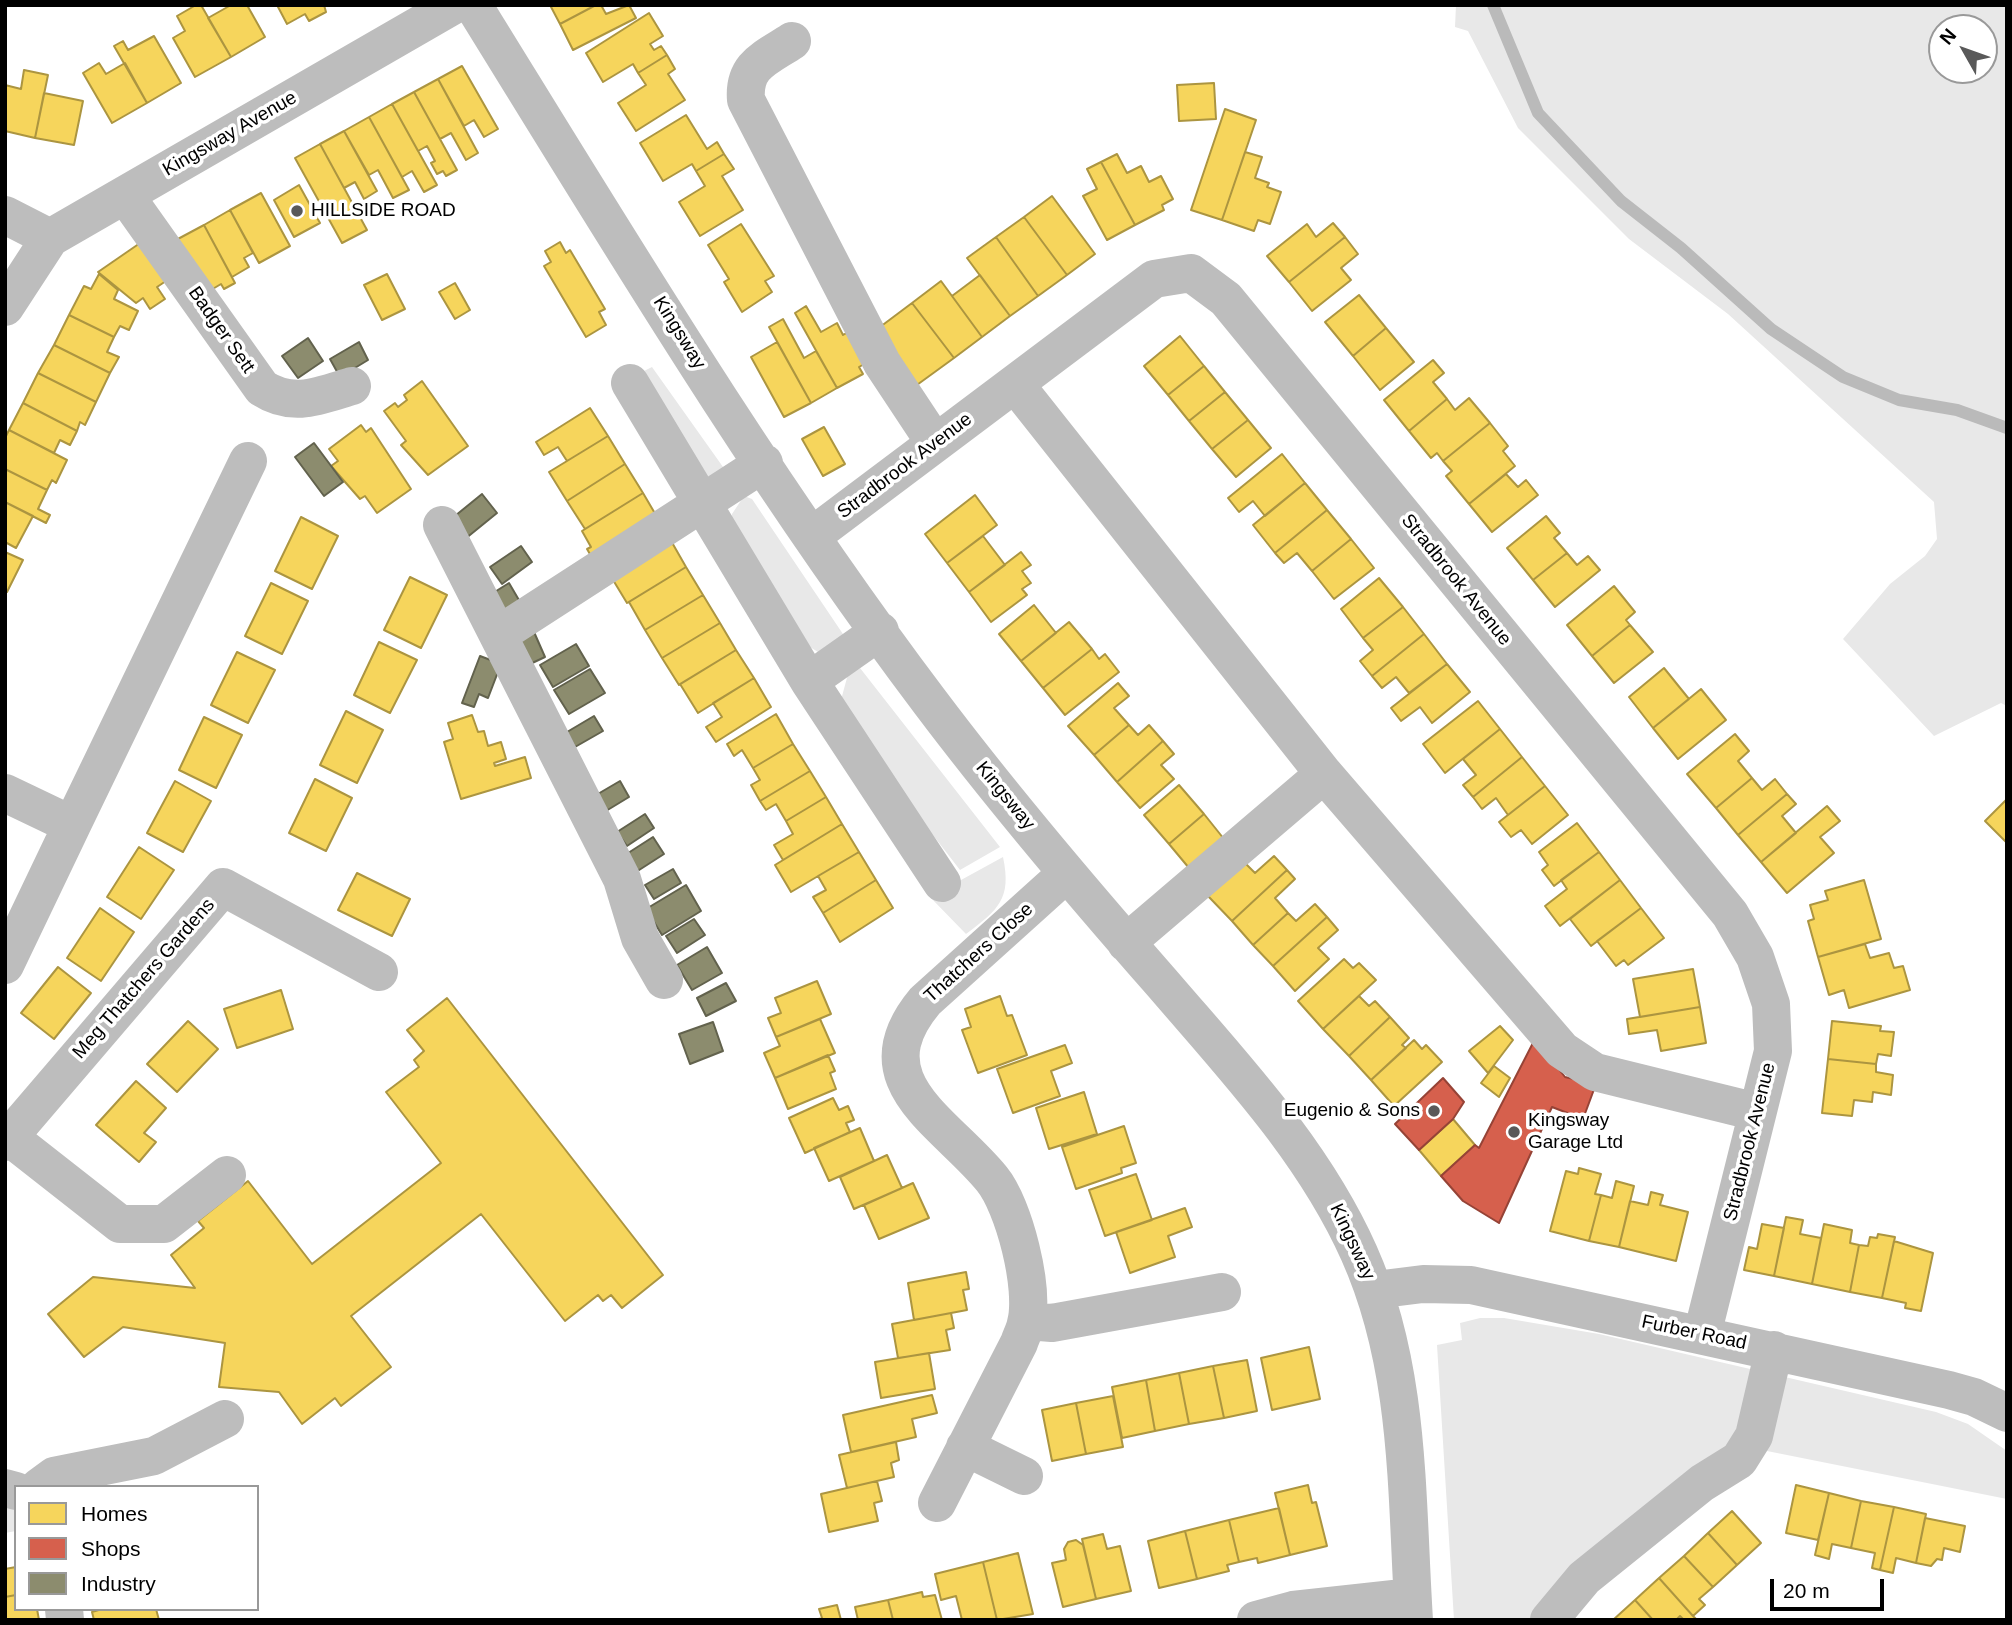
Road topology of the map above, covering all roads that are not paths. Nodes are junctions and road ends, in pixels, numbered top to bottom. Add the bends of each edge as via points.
1 (454, 5) edge
2 (473, 5) edge
3 (792, 41) dead end
4 (125, 195) junction
5 (5, 215) edge
6 (50, 238) junction
7 (5, 307) edge
8 (630, 383) dead end
9 (1015, 384) junction
10 (352, 386) dead end
11 (935, 443) junction
12 (248, 461) dead end
13 (764, 463) junction
14 (702, 503) junction
15 (442, 525) dead end
16 (812, 536) junction
17 (880, 631) junction
18 (498, 635) junction
19 (809, 681) junction
20 (1324, 774) junction
21 (5, 793) edge
22 (72, 825) junction
23 (1067, 873) junction
24 (942, 883) dead end
25 (1126, 943) junction
26 (5, 965) edge
27 (379, 972) dead end
28 (664, 980) dead end
29 (1757, 1112) junction
30 (7, 1139) edge
31 (227, 1175) dead end
32 (1375, 1290) junction
33 (1222, 1292) dead end
34 (1027, 1321) junction
35 (1702, 1335) junction
36 (1774, 1350) junction
37 (2007, 1413) edge
38 (225, 1419) dead end
39 (965, 1447) junction
40 (1024, 1476) dead end
41 (42, 1485) edge
42 (937, 1503) dead end
43 (1413, 1608) edge
44 (1255, 1620) edge
45 (1549, 1620) edge

1 - 4 street, Kingsway Avenue
2 - 13 street, Kingsway
3 - 11 street via 754,66 744,83 746,100 882,363
4 - 6 street, Kingsway Avenue
4 - 10 street, Badger Sett via 262,388 278,398 309,399
5 - 6 street
6 - 7 street
8 - 14 street
9 - 11 street, Stradbrook Avenue
9 - 20 street
9 - 29 street, Stradbrook Avenue via 1154,279 1191,273 1226,299 1730,914 1755,957 1771,1004 1773,1051
11 - 16 street, Stradbrook Avenue
12 - 22 street
13 - 14 street
13 - 16 street, Kingsway
14 - 18 street
14 - 19 street
15 - 18 street
16 - 17 street, Kingsway
17 - 19 street
17 - 23 street, Kingsway via 930,702
18 - 28 street via 622,878 640,938
19 - 24 street
20 - 25 street
20 - 29 street via 1491,970 1576,1061 1595,1072
21 - 22 street
22 - 26 street
23 - 25 street, Kingsway
23 - 34 street, Thatchers Close via 925,1001 911,1017 899,1057 912,1096 1004,1197 1027,1289
25 - 32 street, Kingsway via 1247,1081 1324,1185
27 - 30 street, Meg Thatchers Gardens via 223,887
29 - 35 street, Stradbrook Avenue
30 - 31 street via 120,1224 164,1224
32 - 35 street, Furber Road via 1471,1285
32 - 43 street, Kingsway via 1404,1423
33 - 34 street via 1052,1323
34 - 39 street, Thatchers Close
35 - 36 street, Furber Road
36 - 37 street, Furber Road via 1949,1390
36 - 45 street via 1754,1436 1739,1460 1702,1483 1584,1578
38 - 41 street via 154,1455 54,1476
39 - 40 street
39 - 42 street, Thatchers Close
43 - 44 street via 1293,1610

